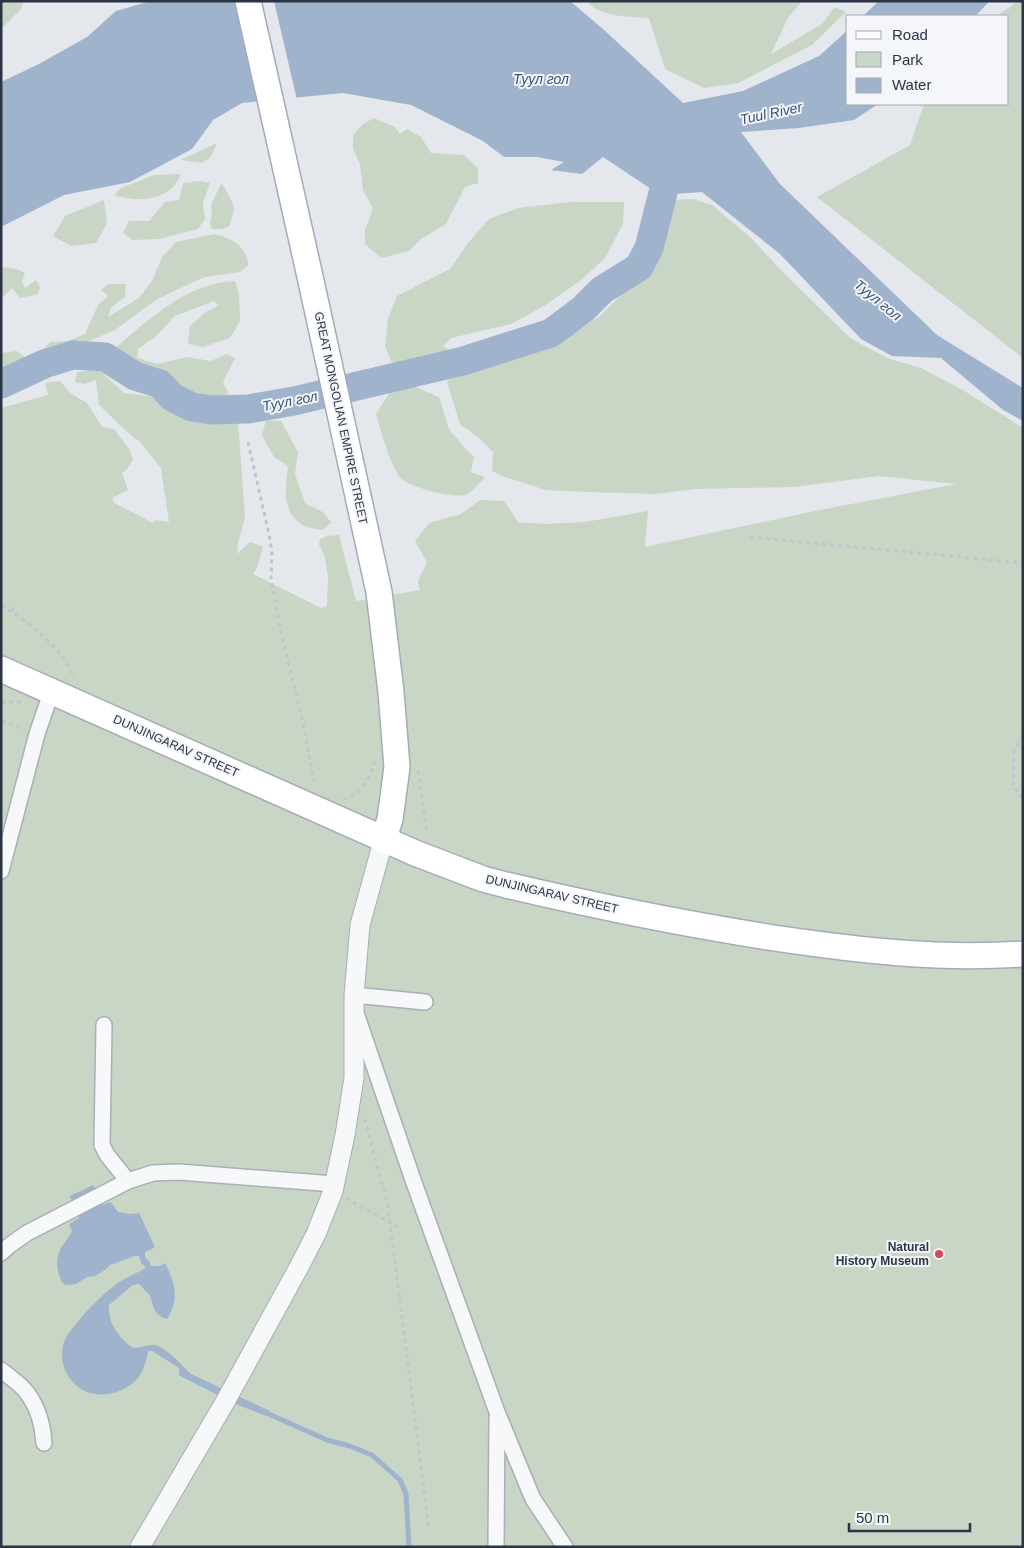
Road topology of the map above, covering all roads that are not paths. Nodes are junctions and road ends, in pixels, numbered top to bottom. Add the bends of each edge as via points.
1 (248, 1) edge
2 (1, 669) edge
3 (61, 695) junction
4 (384, 838) junction
5 (1, 871) edge
6 (1023, 954) edge
7 (354, 1001) junction
8 (424, 1002) dead end
9 (104, 1025) dead end
10 (128, 1181) junction
11 (334, 1187) junction
12 (1, 1253) edge
13 (1, 1370) edge
14 (497, 1412) junction
15 (44, 1443) dead end
16 (140, 1547) edge
17 (496, 1547) edge
18 (565, 1547) edge

1 - 4 main road, GREAT MONGOLIAN EMPIRE STREET via 379,592 397,768 392,810
2 - 3 main road, DUNJINGARAV STREET
3 - 4 main road, DUNJINGARAV STREET via 326,806
3 - 5 street via 37,734
4 - 6 main road, DUNJINGARAV STREET via 441,863 506,885 693,925 876,952
4 - 7 street via 360,925
7 - 8 street
7 - 11 street via 354,1078
7 - 14 street via 413,1180
9 - 10 street via 102,1145
10 - 11 street via 167,1172
10 - 12 street via 18,1238
11 - 16 street via 299,1267
13 - 15 street via 28,1394 39,1416
14 - 17 street
14 - 18 street via 534,1499

